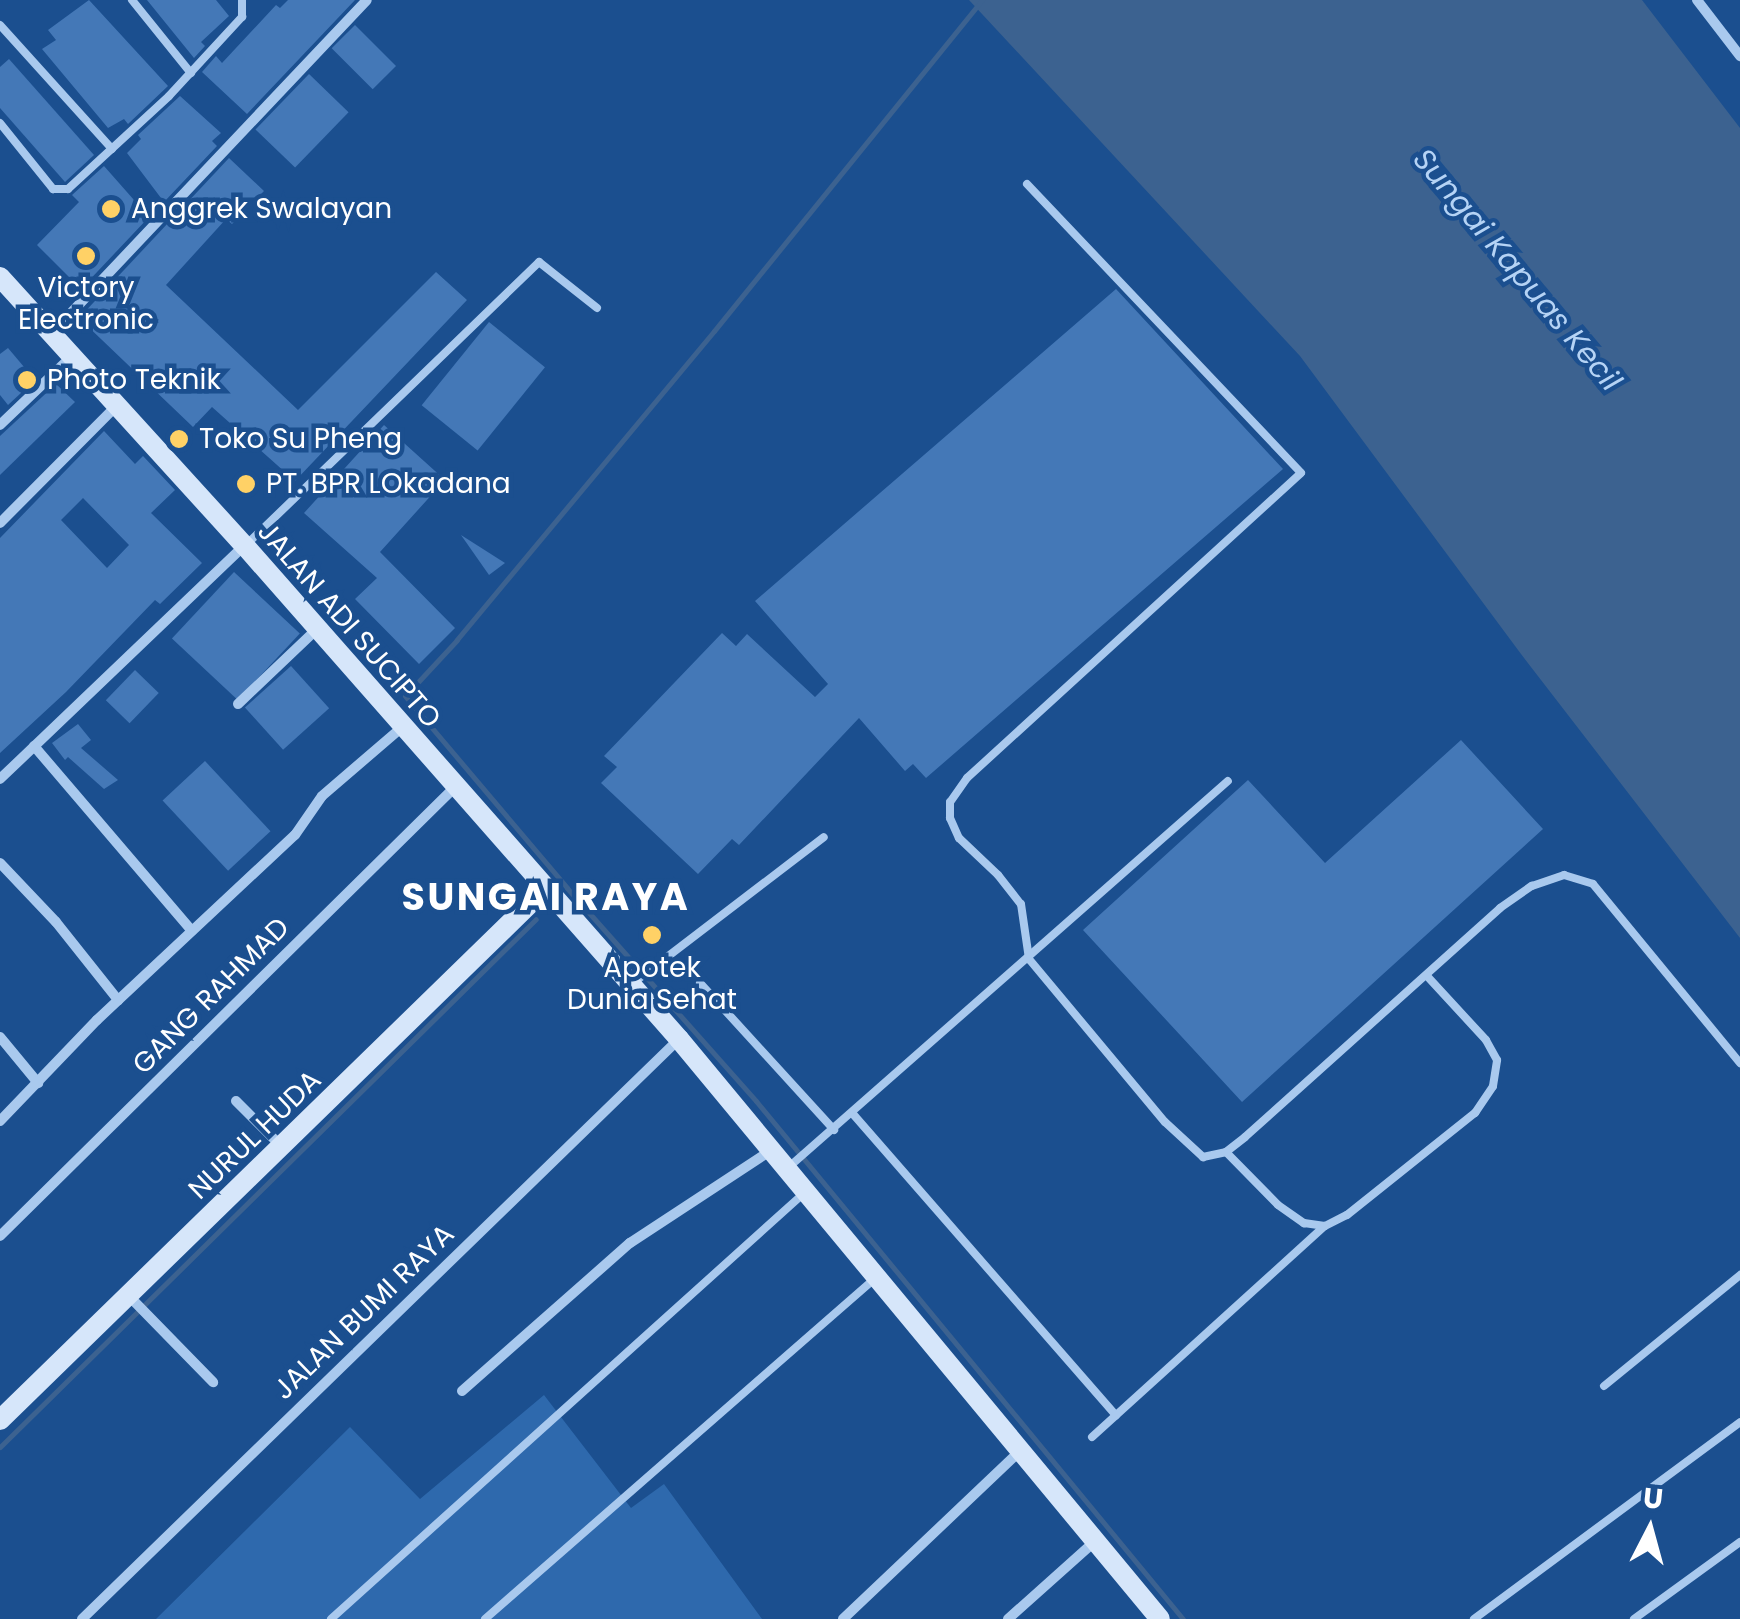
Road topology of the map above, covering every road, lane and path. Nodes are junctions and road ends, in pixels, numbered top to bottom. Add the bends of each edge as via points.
1 (132, 0) edge
2 (242, 0) edge
3 (367, 0) edge
4 (1697, 0) edge
5 (0, 25) edge
6 (8, 33) junction
7 (0, 40) edge
8 (1740, 56) edge
9 (190, 73) junction
10 (0, 123) edge
11 (112, 148) junction
12 (1027, 184) dead end
13 (0, 278) edge
14 (598, 308) dead end
15 (50, 335) junction
16 (70, 358) junction
17 (116, 406) junction
18 (0, 425) edge
19 (0, 523) edge
20 (245, 546) junction
21 (317, 629) junction
22 (238, 704) dead end
23 (401, 728) junction
24 (34, 746) junction
25 (0, 779) edge
26 (1228, 781) dead end
27 (454, 788) junction
28 (824, 837) dead end
29 (0, 863) edge
30 (546, 888) junction
31 (192, 931) junction
32 (1029, 959) junction
33 (1426, 974) junction
34 (637, 980) dead end
35 (700, 984) dead end
36 (118, 1000) junction
37 (0, 1037) edge
38 (679, 1039) junction
39 (1740, 1064) edge
40 (38, 1083) junction
41 (236, 1101) dead end
42 (852, 1114) junction
43 (0, 1121) edge
44 (834, 1130) junction
45 (282, 1147) junction
46 (770, 1151) junction
47 (1226, 1152) junction
48 (791, 1165) junction
49 (806, 1191) junction
50 (1325, 1226) junction
51 (0, 1236) edge
52 (1740, 1275) edge
53 (876, 1277) junction
54 (128, 1295) junction
55 (213, 1382) dead end
56 (1604, 1386) dead end
57 (462, 1391) dead end
58 (1116, 1415) junction
59 (0, 1420) edge
60 (1740, 1422) edge
61 (1092, 1437) dead end
62 (1019, 1452) junction
63 (1740, 1542) edge
64 (1093, 1544) junction
65 (82, 1619) edge
66 (331, 1619) edge
67 (485, 1619) edge
68 (843, 1619) edge
69 (1008, 1619) edge
70 (1160, 1619) edge
71 (1474, 1619) edge
72 (1634, 1619) edge

1 - 9 lane
2 - 9 lane via 242,17
3 - 15 street
4 - 8 street
5 - 6 lane
6 - 7 lane
6 - 11 lane
9 - 11 lane
10 - 11 lane via 53,189 68,189
12 - 32 lane via 1302,473 967,778 950,802 959,838 1021,904
13 - 15 main road, JALAN ADI SUCIPTO
14 - 20 lane via 539,262
15 - 16 main road, JALAN ADI SUCIPTO
16 - 17 main road, JALAN ADI SUCIPTO
16 - 18 street
17 - 19 street
17 - 20 main road, JALAN ADI SUCIPTO
20 - 21 main road, JALAN ADI SUCIPTO
20 - 24 street
21 - 22 street
21 - 23 main road, JALAN ADI SUCIPTO
23 - 27 main road, JALAN ADI SUCIPTO
23 - 31 street via 322,796 295,835
24 - 25 street
24 - 31 street
26 - 32 lane
27 - 30 main road, JALAN ADI SUCIPTO
27 - 51 street, GANG RAHMAD
28 - 34 lane
29 - 36 street
30 - 38 main road, JALAN ADI SUCIPTO
30 - 45 main road, NURUL HUDA
31 - 36 street
32 - 42 lane
32 - 47 lane via 1184,1144 1203,1157
33 - 39 lane via 1532,886 1564,876 1593,884
33 - 47 lane
33 - 50 lane via 1486,1040 1496,1060 1493,1086 1475,1113
35 - 44 lane
36 - 40 street
37 - 40 street
38 - 46 main road, JALAN ADI SUCIPTO
38 - 65 street, JALAN BUMI RAYA
40 - 43 street
41 - 45 street
42 - 44 lane
42 - 58 lane
44 - 48 lane
45 - 54 main road, NURUL HUDA
46 - 48 main road, JALAN ADI SUCIPTO
46 - 57 street via 630,1243
47 - 50 lane via 1278,1205 1304,1223
48 - 49 main road, JALAN ADI SUCIPTO
49 - 53 main road, JALAN ADI SUCIPTO
49 - 66 lane
50 - 58 lane
52 - 56 lane
53 - 62 main road, JALAN ADI SUCIPTO
53 - 67 lane
54 - 55 street
54 - 59 main road, NURUL HUDA
58 - 61 lane
60 - 71 lane
62 - 64 main road, JALAN ADI SUCIPTO
62 - 68 street
63 - 72 lane
64 - 69 street
64 - 70 main road, JALAN ADI SUCIPTO

